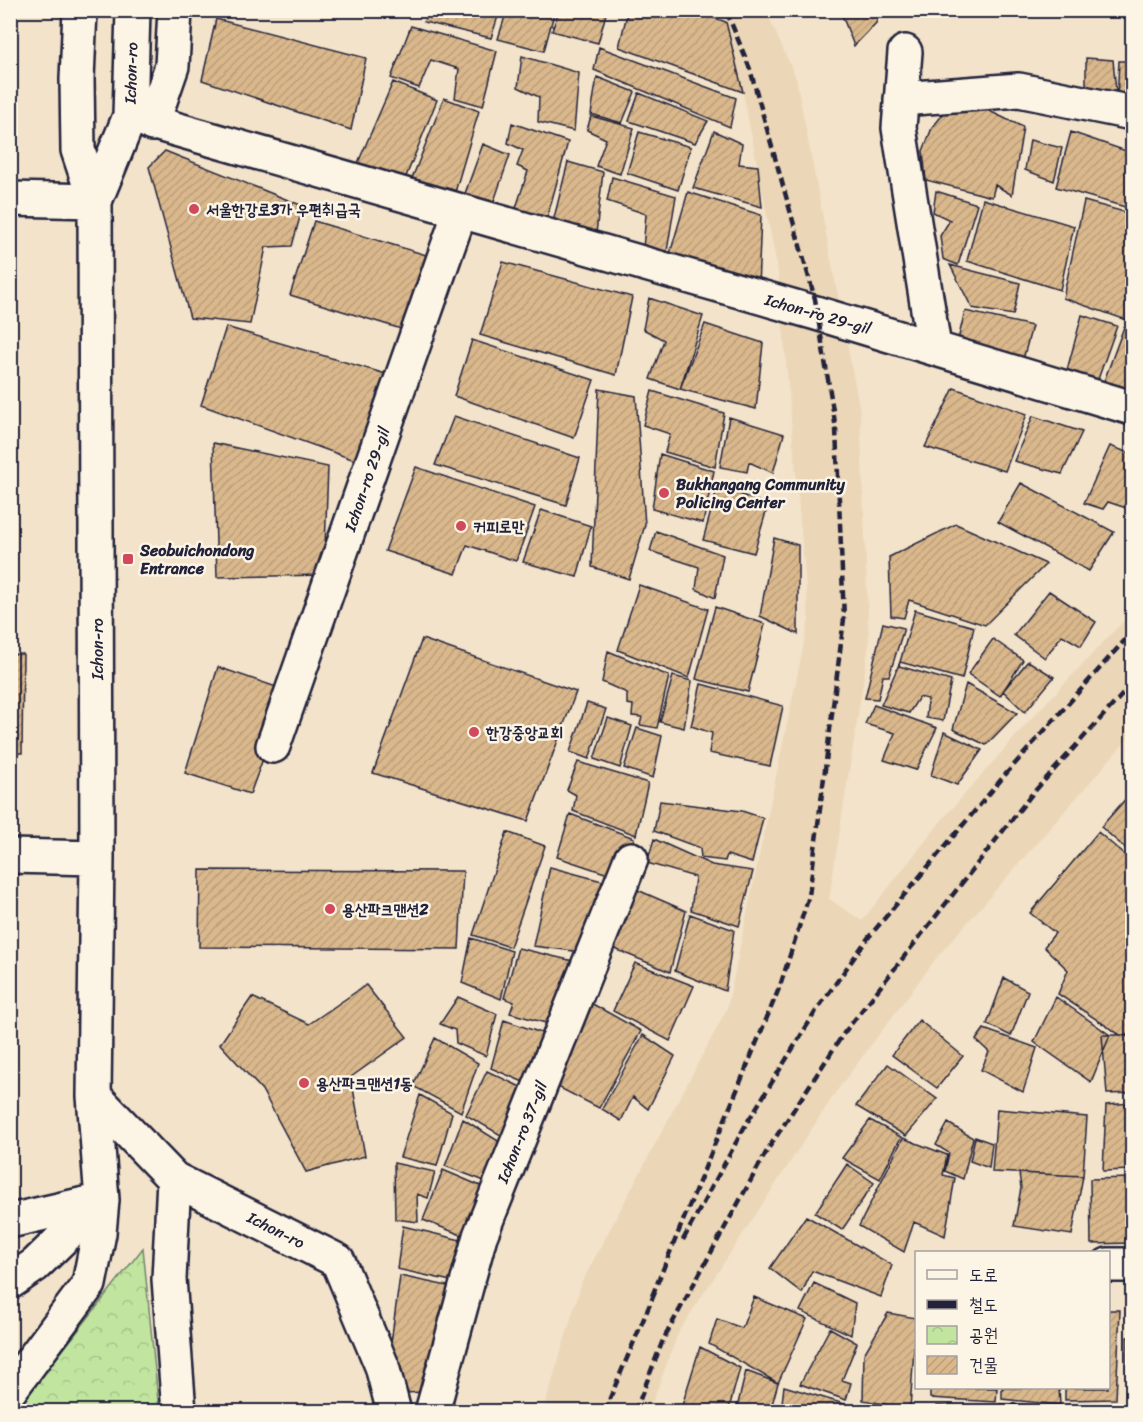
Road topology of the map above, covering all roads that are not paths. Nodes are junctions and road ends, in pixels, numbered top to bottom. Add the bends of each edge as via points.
1 (80, 10) edge
2 (133, 10) edge
3 (175, 10) edge
4 (905, 52) dead end
5 (901, 99) junction
6 (1132, 113) edge
7 (141, 120) junction
8 (10, 199) edge
9 (95, 201) junction
10 (460, 212) junction
11 (934, 347) junction
12 (1132, 408) edge
13 (273, 746) dead end
14 (10, 856) edge
15 (97, 858) junction
16 (631, 859) dead end
17 (94, 1096) junction
18 (174, 1179) junction
19 (102, 1200) junction
20 (10, 1221) edge
21 (1110, 1265) edge
22 (1132, 1265) edge
23 (10, 1282) edge
24 (10, 1390) edge
25 (178, 1412) edge
26 (394, 1412) edge
27 (432, 1412) edge

1 - 9 street, Ichon-ro via 78,150
2 - 7 street, Ichon-ro
3 - 7 street via 172,66
4 - 5 street
5 - 6 street via 1019,90
5 - 11 street via 899,128
7 - 9 street, Ichon-ro
7 - 10 street, Ichon-ro 29-gil
8 - 9 street
9 - 15 street, Ichon-ro
10 - 11 street, Ichon-ro 29-gil
10 - 13 street, Ichon-ro 29-gil
11 - 12 street, Ichon-ro 29-gil
14 - 15 street
15 - 17 street, Ichon-ro
16 - 27 street, Ichon-ro 37-gil via 480,1236
17 - 18 street, Ichon-ro
17 - 19 street, Ichon-ro
18 - 25 street via 169,1279
18 - 26 street, Ichon-ro via 338,1261 382,1366
19 - 20 street
19 - 23 street via 35,1265
19 - 24 street, Ichon-ro via 89,1284
21 - 22 street

